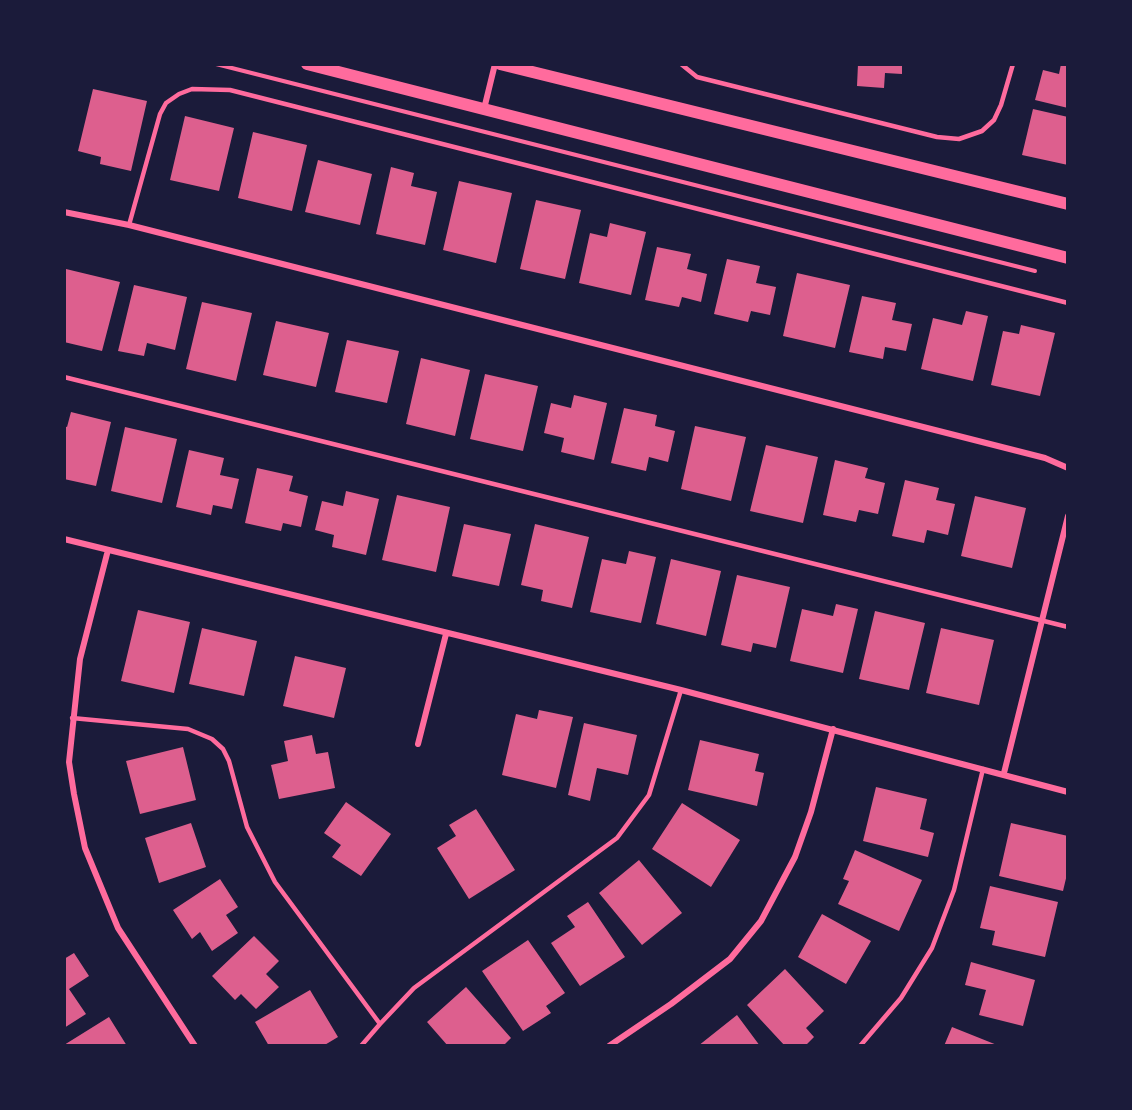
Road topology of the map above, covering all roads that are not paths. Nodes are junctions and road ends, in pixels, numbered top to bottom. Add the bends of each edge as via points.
1 (307, 64) edge
2 (495, 64) edge
3 (501, 64) edge
4 (681, 64) edge
5 (1013, 64) edge
6 (484, 109) junction
7 (1068, 204) edge
8 (64, 212) edge
9 (129, 225) junction
10 (1068, 258) edge
11 (1068, 303) edge
12 (64, 376) edge
13 (1068, 468) edge
14 (1068, 516) edge
15 (64, 539) edge
16 (108, 550) junction
17 (1043, 621) junction
18 (1068, 627) edge
19 (446, 634) junction
20 (681, 690) junction
21 (72, 718) junction
22 (833, 729) junction
23 (418, 744) dead end
24 (984, 769) junction
25 (1004, 773) junction
26 (1068, 792) edge
27 (380, 1024) junction
28 (195, 1046) edge
29 (361, 1046) edge
30 (609, 1046) edge
31 (860, 1046) edge

1 - 6 main road
2 - 6 street
3 - 7 main road
4 - 5 lane via 704,78 937,137 959,139 982,131 994,120
6 - 10 main road
8 - 9 street
9 - 11 lane via 166,104 192,89 230,90
9 - 13 street via 1033,455
12 - 17 lane
14 - 17 street
15 - 16 street
16 - 19 street
16 - 21 street via 80,659
17 - 18 lane
17 - 25 street
19 - 20 street
19 - 23 street
20 - 22 street
20 - 27 lane via 649,795 617,838 414,988
21 - 27 lane via 188,729 212,739 229,761 247,827 275,882
21 - 28 street via 69,762 94,875 118,928
22 - 24 street
22 - 30 street via 795,857 761,921 721,966
24 - 25 street
24 - 31 lane via 954,890 932,948 901,998
25 - 26 street
27 - 29 lane

